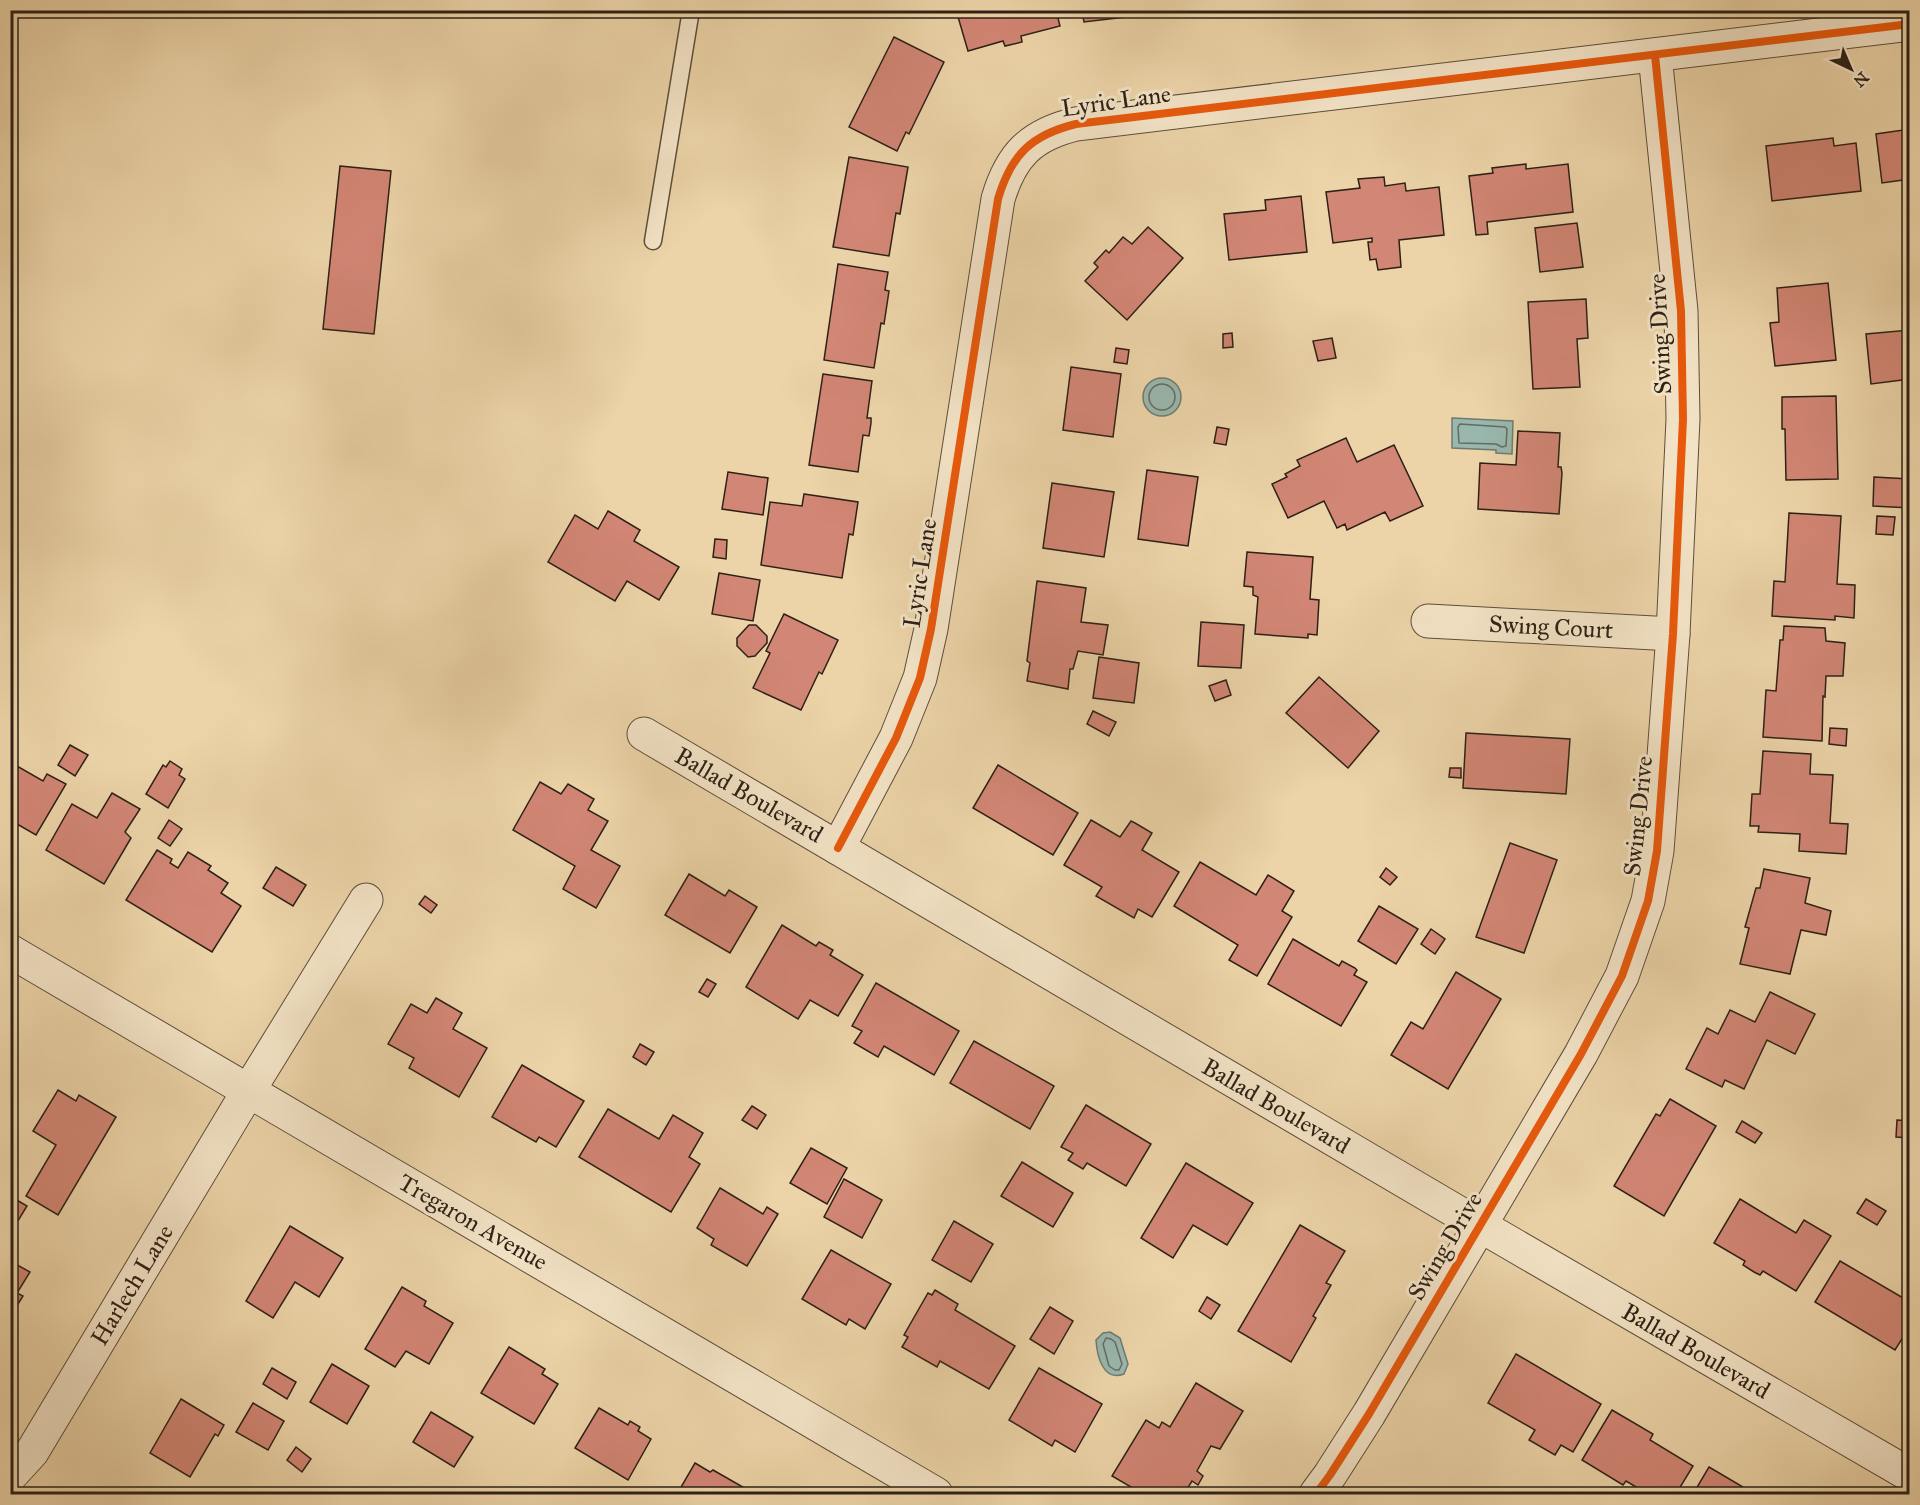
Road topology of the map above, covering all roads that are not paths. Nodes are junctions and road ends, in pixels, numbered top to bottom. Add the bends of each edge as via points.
1 (691, 10) edge
2 (1910, 24) edge
3 (1655, 55) junction
4 (653, 241) dead end
5 (1428, 621) dead end
6 (1673, 634) junction
7 (644, 734) dead end
8 (838, 848) junction
9 (366, 900) dead end
10 (10, 951) edge
11 (249, 1090) junction
12 (1481, 1226) junction
13 (1910, 1475) edge
14 (10, 1476) edge
15 (936, 1494) edge
16 (1316, 1494) edge

1 - 4 lane
2 - 3 street, Lyric Lane
3 - 6 street, Swing Drive via 1681,311 1683,419
3 - 8 street, Lyric Lane via 1076,124 1053,129 1029,145 1004,177 998,199 932,629 921,678 896,738
5 - 6 street, Swing Court
6 - 12 street, Swing Drive via 1657,851 1648,901 1622,976
7 - 8 street, Ballad Boulevard
8 - 12 street, Ballad Boulevard
9 - 11 street, Harlech Lane
10 - 11 street, Tregaron Avenue
11 - 14 street, Harlech Lane via 32,1452
11 - 15 street, Tregaron Avenue
12 - 13 street, Ballad Boulevard
12 - 16 street, Swing Drive via 1369,1414

